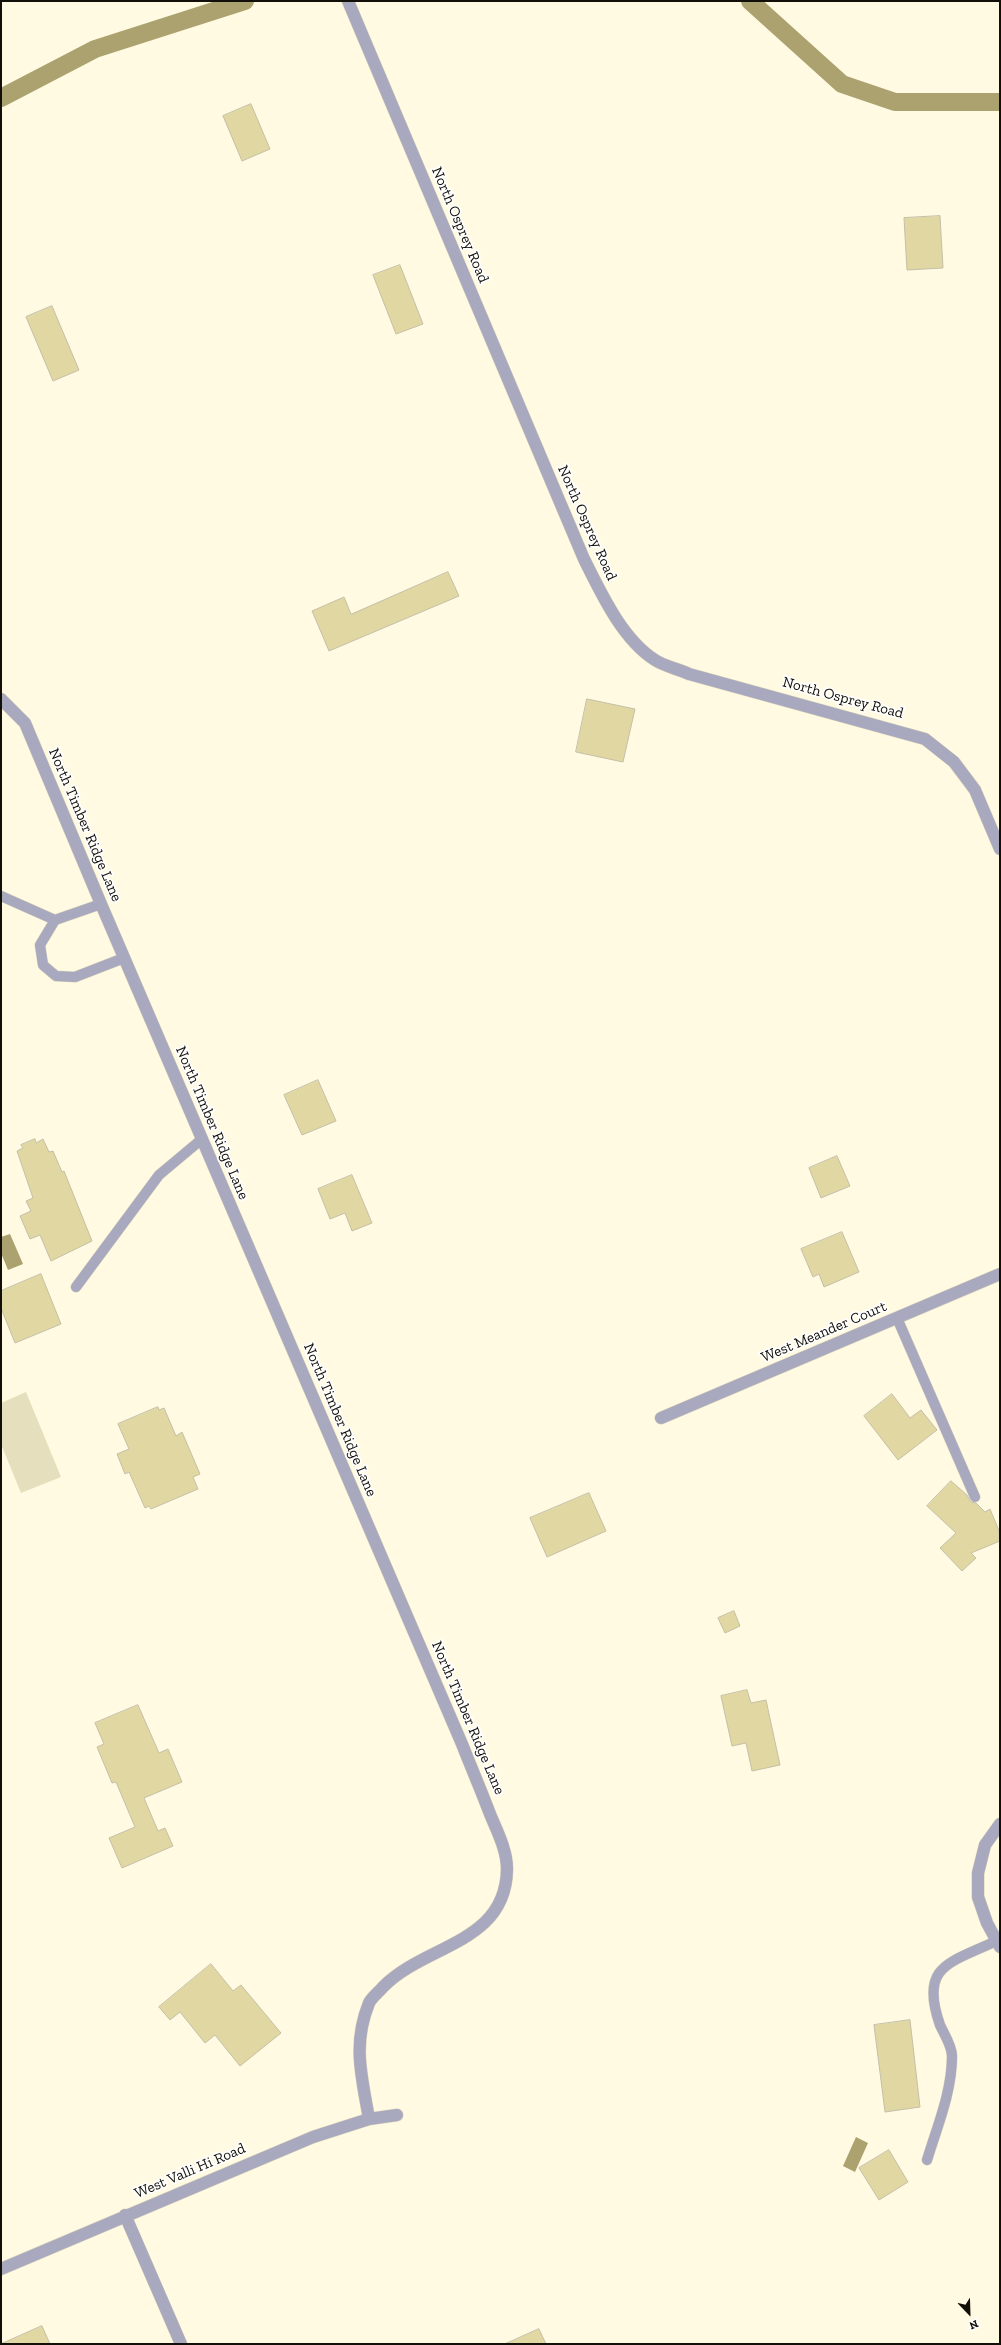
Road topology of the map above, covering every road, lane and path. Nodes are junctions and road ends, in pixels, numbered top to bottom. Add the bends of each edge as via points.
1 (348, 1) edge
2 (1, 699) edge
3 (1000, 849) edge
4 (1, 896) edge
5 (101, 904) junction
6 (55, 920) junction
7 (124, 958) junction
8 (202, 1139) junction
9 (1000, 1274) edge
10 (76, 1287) dead end
11 (897, 1318) junction
12 (661, 1418) dead end
13 (975, 1497) dead end
14 (1000, 1824) edge
15 (998, 1944) edge
16 (397, 2115) dead end
17 (369, 2119) junction
18 (927, 2160) dead end
19 (125, 2215) junction
20 (1, 2269) edge
21 (181, 2344) edge

1 - 3 street, North Osprey Road via 584,559 625,632 654,660 689,674 925,739 954,762 975,790
2 - 5 street, North Timber Ridge Lane via 25,723
4 - 6 lane
5 - 6 lane
5 - 7 street, North Timber Ridge Lane
6 - 7 lane via 40,945 43,965 56,976 75,977
7 - 8 street, North Timber Ridge Lane
8 - 10 lane via 159,1176
8 - 17 street, North Timber Ridge Lane via 462,1744 502,1844 507,1867 506,1888 498,1908 480,1927 390,1980 370,2001 361,2031 358,2057
9 - 11 street, West Meander Court
11 - 12 street, West Meander Court
11 - 13 lane
14 - 15 street via 985,1846 978,1873 978,1897 987,1924
15 - 18 lane via 945,1966 935,1979 934,1998 952,2054 946,2101
16 - 17 street, West Valli Hi Road
17 - 19 street, West Valli Hi Road via 313,2137
19 - 20 street, West Valli Hi Road
19 - 21 street

